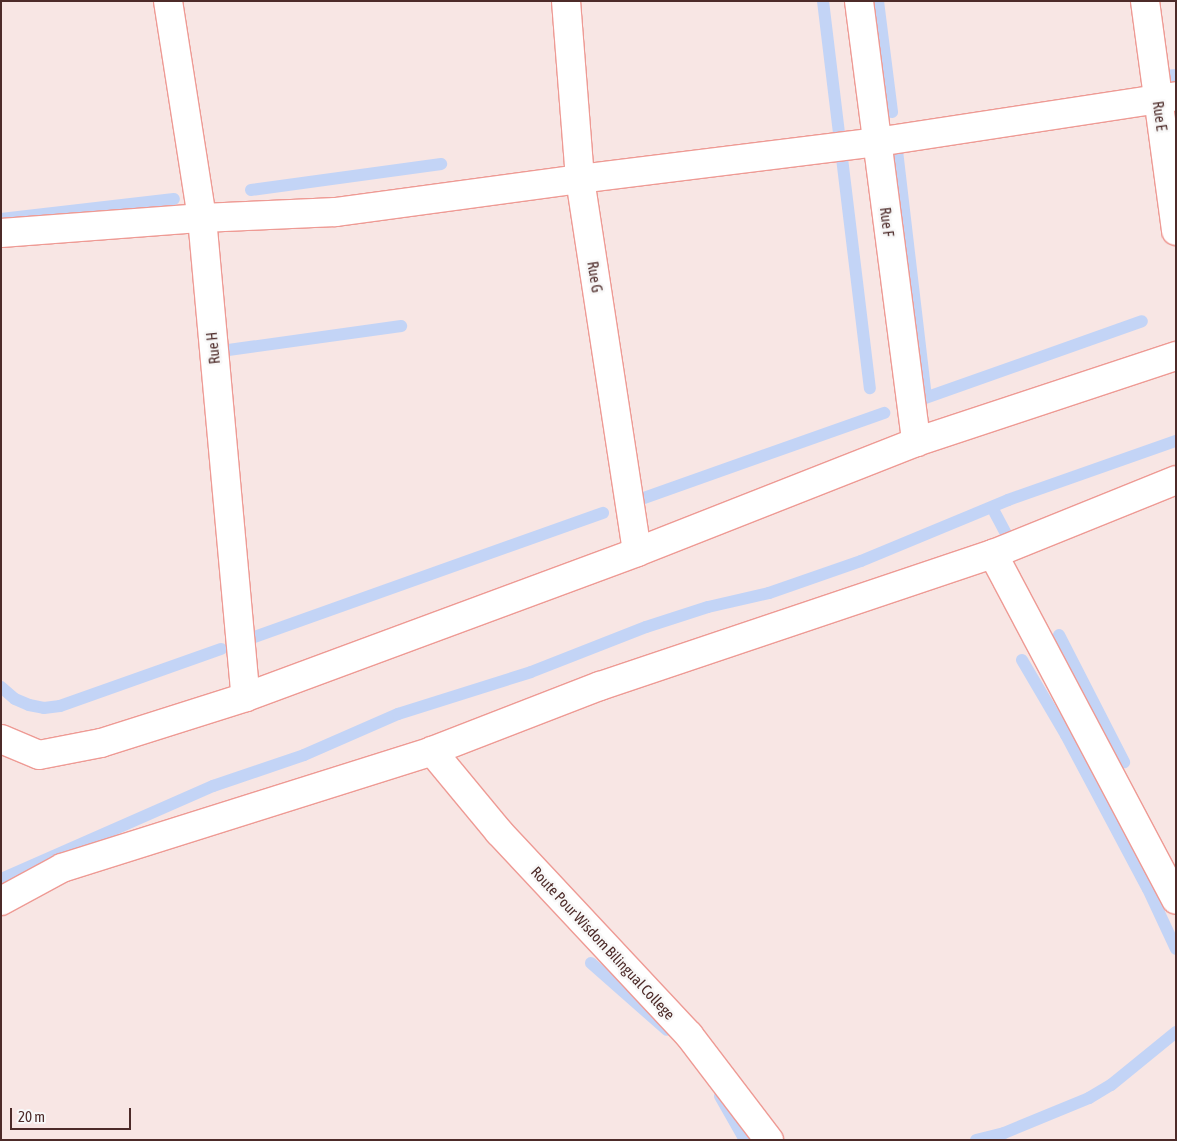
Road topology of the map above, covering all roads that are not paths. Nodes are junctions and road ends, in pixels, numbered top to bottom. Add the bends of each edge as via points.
1 (168, 1) edge
2 (566, 1) edge
3 (859, 1) edge
4 (1145, 1) edge
5 (1166, 97) edge
6 (877, 142) junction
7 (580, 179) junction
8 (202, 218) junction
9 (1176, 232) edge
10 (1, 233) edge
11 (1176, 356) edge
12 (916, 442) junction
13 (1176, 480) edge
14 (637, 552) junction
15 (992, 554) junction
16 (246, 697) junction
17 (1, 739) edge
18 (432, 751) junction
19 (1176, 899) edge
20 (1, 901) edge
21 (769, 1140) edge

1 - 8 street, Rue H
2 - 7 street, Rue G
3 - 6 street, Rue F
4 - 5 street, Rue E
5 - 6 street
5 - 9 street, Rue E
6 - 7 street
6 - 12 street, Rue F
7 - 8 street via 336,212
7 - 14 street, Rue G
8 - 10 street
8 - 16 street, Rue H
11 - 12 street
12 - 14 street
13 - 15 street
14 - 16 street
15 - 18 street via 600,686
15 - 19 street
16 - 17 street via 101,743 39,755
18 - 20 street via 62,868
18 - 21 street, Route Pour Wisdom Bilingual College via 499,832 689,1035

